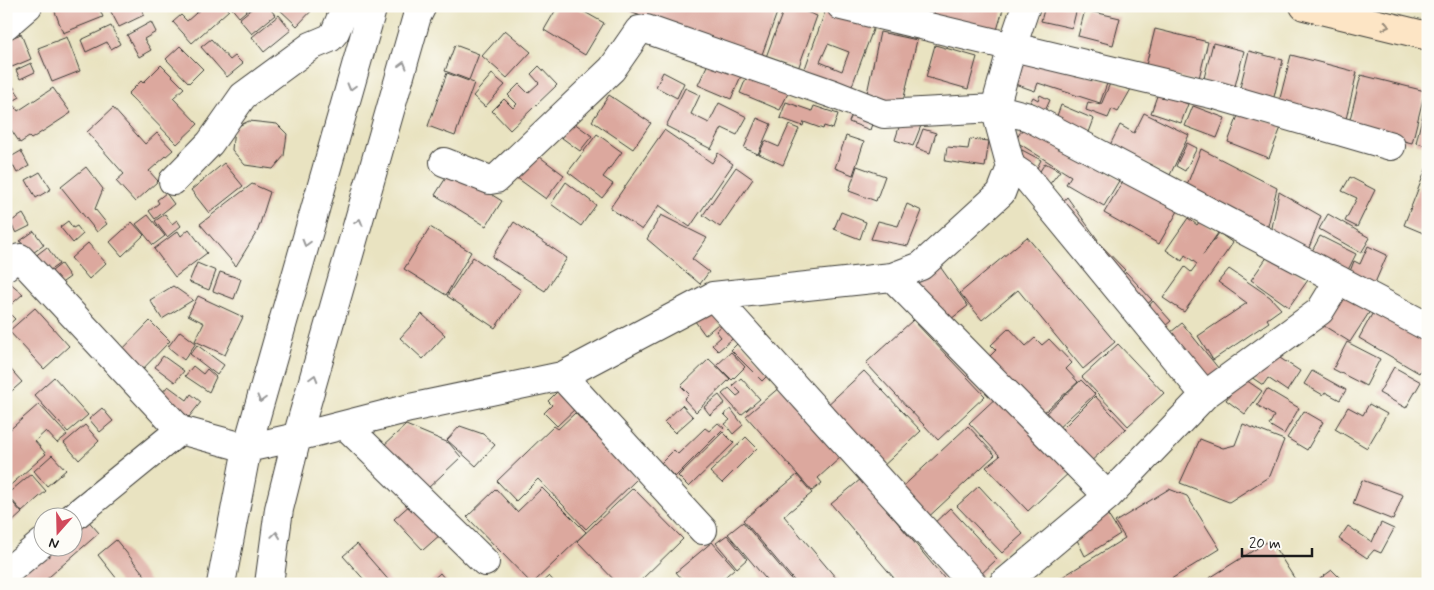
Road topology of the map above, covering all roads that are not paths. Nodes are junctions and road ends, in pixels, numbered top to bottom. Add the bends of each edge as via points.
1 (28, 6) edge
2 (346, 6) edge
3 (373, 6) edge
4 (422, 6) edge
5 (841, 6) edge
6 (1026, 6) edge
7 (1304, 6) edge
8 (6, 25) edge
9 (1428, 36) edge
10 (1012, 47) junction
11 (995, 108) junction
12 (1391, 146) dead end
13 (444, 162) dead end
14 (1011, 167) junction
15 (173, 181) dead end
16 (6, 266) edge
17 (892, 277) junction
18 (1339, 280) junction
19 (713, 296) junction
20 (1428, 327) edge
21 (562, 376) junction
22 (1205, 395) junction
23 (346, 426) junction
24 (180, 430) junction
25 (298, 437) junction
26 (247, 448) junction
27 (1108, 496) junction
28 (82, 510) edge
29 (703, 530) dead end
30 (32, 551) edge
31 (485, 562) dead end
32 (6, 573) edge
33 (1007, 583) edge
34 (221, 584) edge
35 (269, 584) edge
36 (973, 584) edge

1 - 8 street
2 - 15 street via 330,38 311,46 243,96 210,144
3 -> 26 street
25 -> 4 street
5 - 10 street
6 - 10 street
7 -> 9 main road
10 - 11 street
10 - 12 street via 1219,96
11 - 13 street via 884,114 646,28 639,30 612,69 496,179 490,180
11 - 14 street
11 - 18 street via 1029,117
14 - 17 street via 1001,193 994,200 921,266
14 - 22 street via 1026,177
16 - 24 street via 20,258
17 - 19 street
17 - 27 street
18 - 20 street
18 - 22 street via 1320,311
19 - 21 street
19 - 36 street
21 - 23 street via 410,408
21 - 29 street
22 - 27 street
23 - 25 street
23 - 31 street
24 - 26 street
24 - 28 street
25 - 26 street
35 -> 25 street via 280,509
26 - 34 street
27 - 33 street
30 - 32 street

